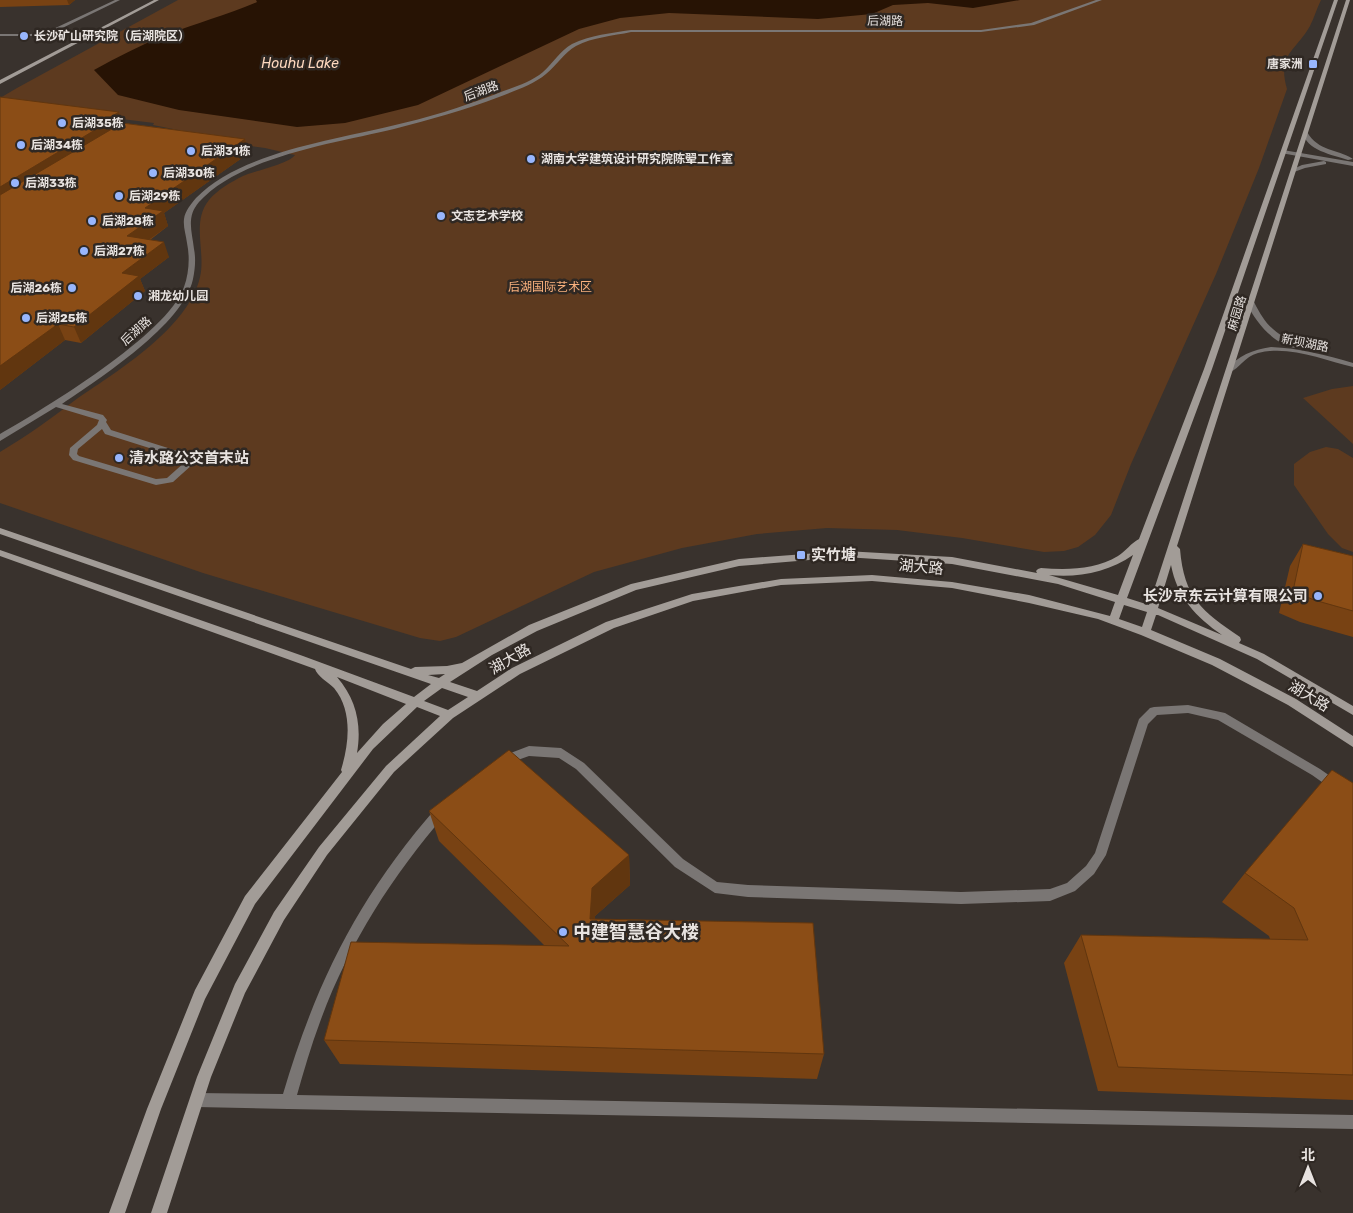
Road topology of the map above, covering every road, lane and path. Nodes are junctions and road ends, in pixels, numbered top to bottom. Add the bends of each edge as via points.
1 (118, 0) edge
2 (145, 0) edge
3 (157, 0) edge
4 (1100, 0) edge
5 (1336, 0) edge
6 (1348, 0) edge
7 (1332, 11) junction
8 (1349, 14) edge
9 (0, 35) edge
10 (0, 75) edge
11 (0, 82) edge
12 (1305, 133) junction
13 (1284, 149) junction
14 (1299, 152) junction
15 (1353, 163) edge
16 (1294, 170) junction
17 (1251, 304) junction
18 (1353, 359) edge
19 (1353, 365) edge
20 (1230, 370) junction
21 (56, 404) junction
22 (103, 423) junction
23 (0, 438) edge
24 (0, 531) edge
25 (1146, 535) junction
26 (1175, 542) junction
27 (0, 554) edge
28 (992, 565) junction
29 (1121, 599) junction
30 (1153, 610) junction
31 (1113, 621) junction
32 (1145, 632) junction
33 (477, 658) junction
34 (299, 660) junction
35 (1263, 660) junction
36 (387, 665) junction
37 (440, 683) junction
38 (478, 696) junction
39 (414, 701) junction
40 (1353, 711) edge
41 (449, 716) junction
42 (1353, 742) edge
43 (495, 762) edge
44 (343, 779) junction
45 (1353, 799) edge
46 (449, 803) edge
47 (197, 1100) junction
48 (288, 1102) junction
49 (1353, 1122) edge
50 (117, 1213) edge
51 (159, 1213) edge

1 - 9 street via 50,32
2 - 10 main road
3 - 11 main road
4 - 21 street, 后湖路 via 1032,24 981,31 678,30 622,33 586,40 567,50 554,67 538,79 484,102 249,168 219,182 191,208 187,220 191,269 185,293 169,314 98,377
5 - 7 main road, 麻园路
6 - 8 main road, 麻园路
7 - 8 main road
7 - 13 main road, 麻园路
8 - 12 main road, 麻园路 via 1341,26
12 - 14 main road, 麻园路
12 - 15 street via 1316,146
13 - 14 street
13 - 25 main road, 麻园路
14 - 15 street
14 - 16 main road, 麻园路
15 - 16 street via 1319,163
16 - 17 main road, 麻园路
17 - 18 street, 新坝湖路 via 1260,322 1279,339
17 - 20 main road, 麻园路
19 - 20 street, 新坝湖路 via 1295,350 1273,349 1252,352
20 - 26 main road, 麻园路
21 - 22 street via 100,417
21 - 23 street, 后湖路
22 - 22 street via 74,448 76,458 156,482 170,480 190,462 184,456 108,432
24 - 36 main road
25 - 28 main road via 1135,550 1083,571 1063,573
25 - 29 main road, 麻园路
26 - 30 main road, 麻园路
26 - 35 main road via 1176,572 1191,602 1208,619
27 - 34 main road
28 - 29 main road
28 - 33 main road via 873,554 822,553 708,567 609,594 559,615
29 - 30 main road
29 - 31 main road, 麻园路
30 - 32 main road, 麻园路
30 - 35 main road via 1230,642
31 - 32 main road, 湖大路
31 - 38 main road, 湖大路 via 1029,599 952,585 872,578 781,582 692,598 610,625 516,671
32 - 42 main road, 湖大路 via 1216,662 1292,702
33 - 36 main road via 448,670 429,672
33 - 37 main road
34 - 39 main road
34 - 44 main road via 323,672 335,683 353,716 352,750
35 - 40 main road
36 - 37 main road
37 - 38 main road
37 - 39 main road
38 - 41 main road, 湖大路
39 - 41 main road
39 - 44 main road via 369,746
41 - 47 main road, 湖大路 via 390,769 323,851 279,916 240,989
43 - 45 street via 530,751 561,753 580,766 679,863 714,886 748,891 961,898 1050,895 1071,888 1100,855 1143,722 1154,712 1188,708 1221,716 1316,772
44 - 50 main road via 250,900 205,986 154,1109
46 - 48 street via 426,828 380,891 336,966 317,1011
47 - 48 street
47 - 51 main road, 湖大路
48 - 49 street

